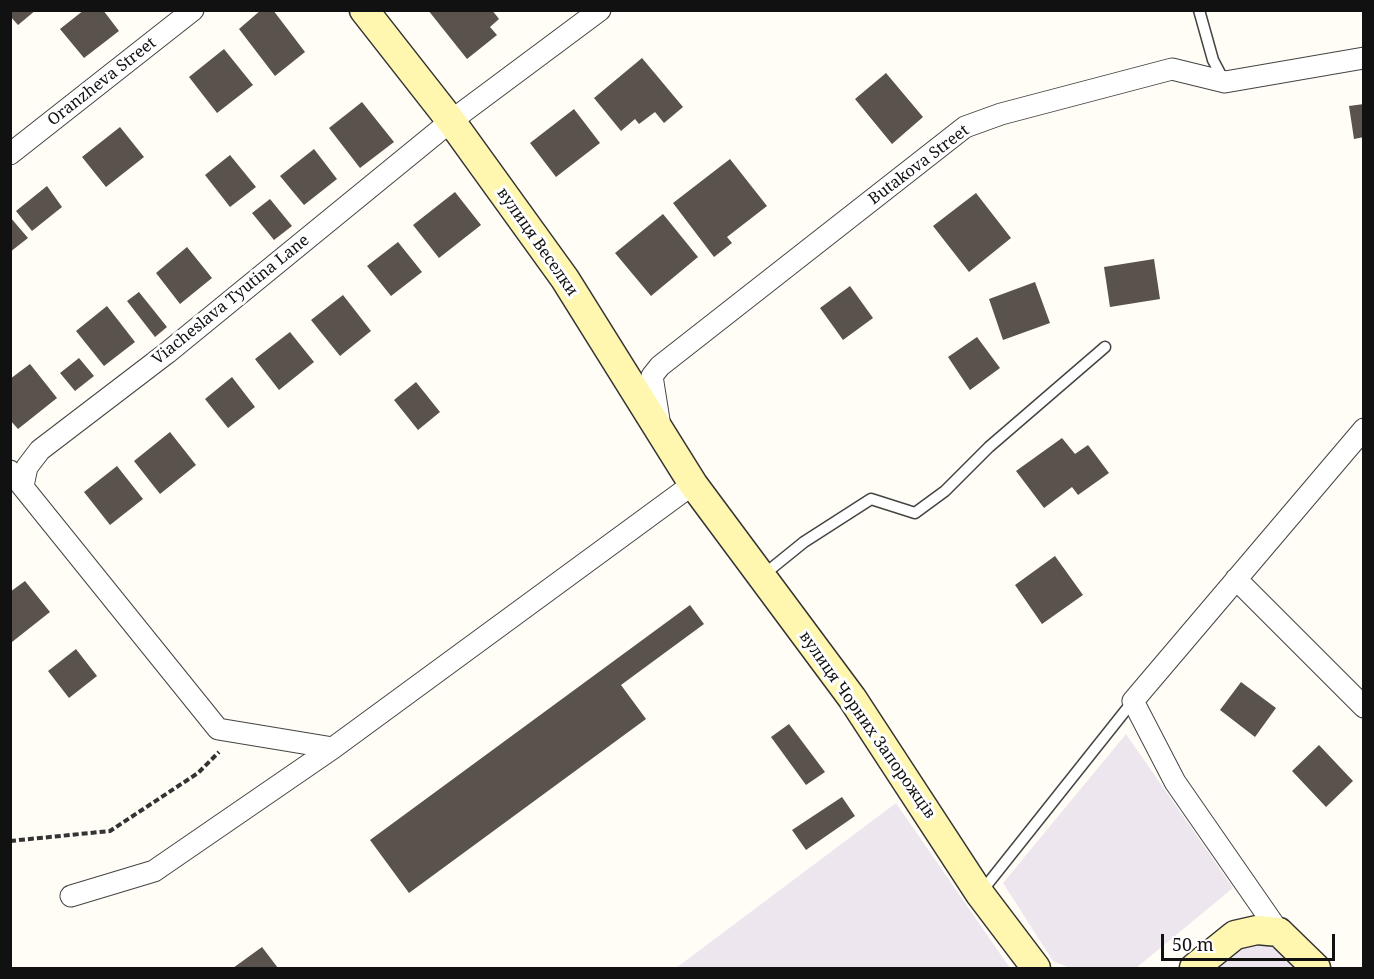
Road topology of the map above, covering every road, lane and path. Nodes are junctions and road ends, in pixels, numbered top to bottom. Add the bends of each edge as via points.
1 (193, 10) edge
2 (364, 10) edge
3 (600, 10) edge
4 (1199, 10) edge
5 (1364, 58) edge
6 (1225, 82) junction
7 (451, 121) junction
8 (10, 154) edge
9 (1105, 347) dead end
10 (1364, 429) edge
11 (662, 432) junction
12 (17, 479) edge
13 (693, 484) junction
14 (761, 576) junction
15 (1236, 579) junction
16 (1133, 701) junction
17 (1364, 707) edge
18 (239, 732) junction
19 (333, 748) junction
20 (10, 841) edge
21 (980, 894) junction
22 (71, 896) dead end
23 (1280, 932) junction
24 (1036, 969) edge
25 (1194, 969) edge
26 (1316, 969) edge

1 - 8 street, Oranzheva Street
2 - 7 street, вулиця Веселки
3 - 7 street, Viacheslava Tyutina Lane
4 - 6 lane via 1213,60
5 - 6 street, Butakova Street
6 - 11 street, Butakova Street via 1172,69 965,127 660,366 652,376 652,389
7 - 11 street, вулиця Веселки via 565,279
7 - 12 street, Viacheslava Tyutina Lane via 167,353 40,450
9 - 14 lane via 915,513 871,499 804,542
10 - 15 street
11 - 13 street, вулиця Веселки
12 - 18 street, Viacheslava Tyutina Lane via 218,729
13 - 14 street, вулиця Чорних Запорожців
13 - 19 street
14 - 21 street, вулиця Чорних Запорожців via 852,698
15 - 16 street
15 - 17 street
16 - 21 lane
16 - 23 street via 1175,782
18 - 19 street, Viacheslava Tyutina Lane
18 - 20 path via 198,772 110,831
19 - 22 street via 154,871
21 - 24 street, вулиця Чорних Запорожців
23 - 25 street via 1257,930 1235,935
23 - 26 street

